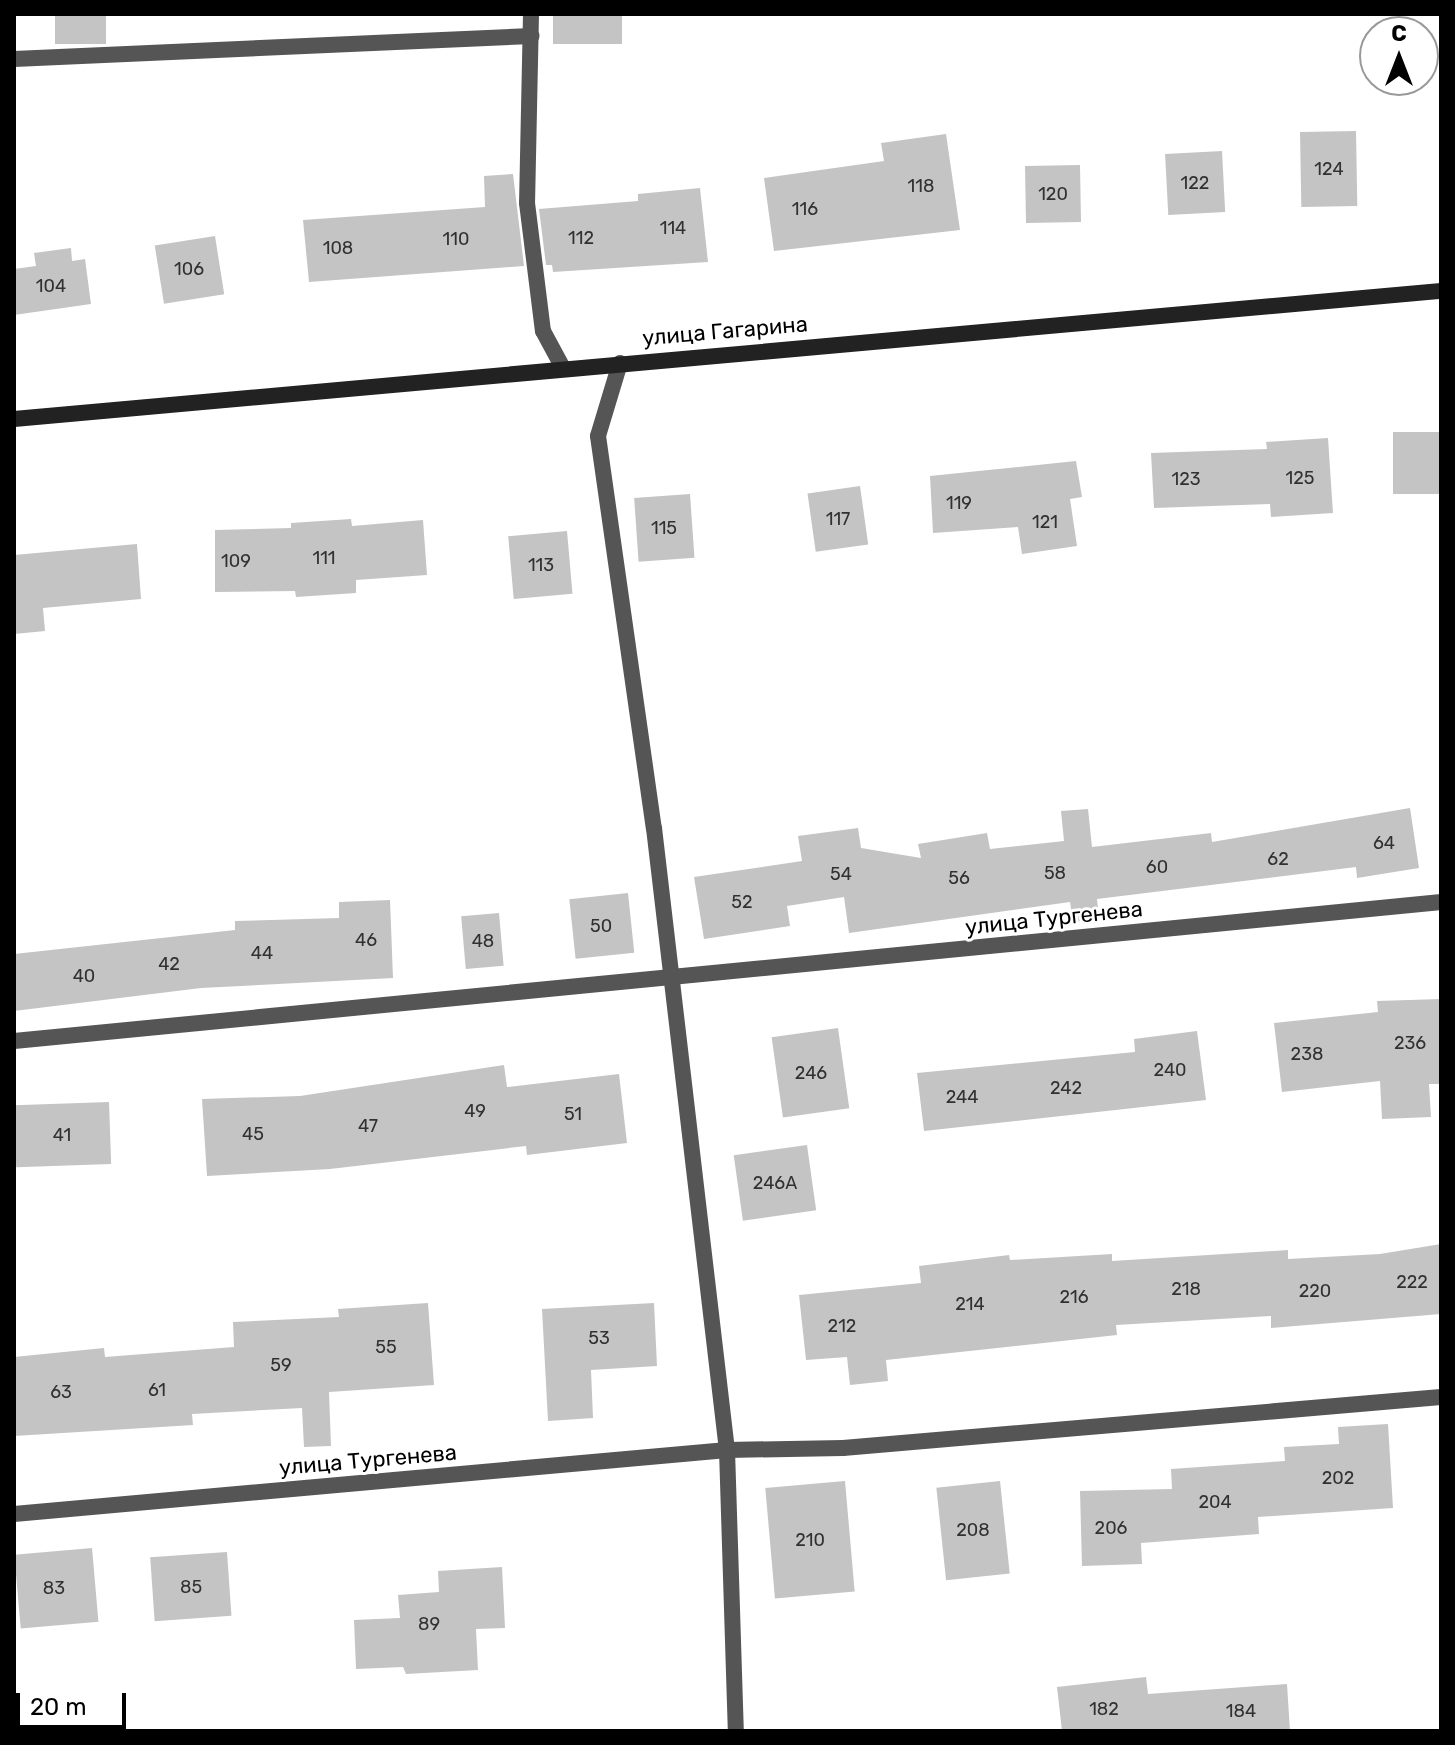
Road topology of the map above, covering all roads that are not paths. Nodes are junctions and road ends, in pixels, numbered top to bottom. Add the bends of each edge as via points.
1 (531, 14) edge
2 (531, 36) junction
3 (14, 59) edge
4 (1441, 291) edge
5 (620, 363) junction
6 (563, 368) junction
7 (14, 419) edge
8 (1441, 902) edge
9 (671, 978) junction
10 (14, 1041) edge
11 (1441, 1397) edge
12 (727, 1450) junction
13 (14, 1514) edge
14 (736, 1731) edge

1 - 2 street
2 - 3 street
2 - 6 street via 527,203 543,331
4 - 5 main road, улица Гагарина
5 - 6 main road, улица Гагарина
5 - 9 street via 598,436
6 - 7 main road, улица Гагарина
8 - 9 street, улица Тургенева
9 - 10 street, улица Тургенева
9 - 12 street
11 - 12 street, улица Тургенева via 843,1448
12 - 13 street, улица Тургенева
12 - 14 street

